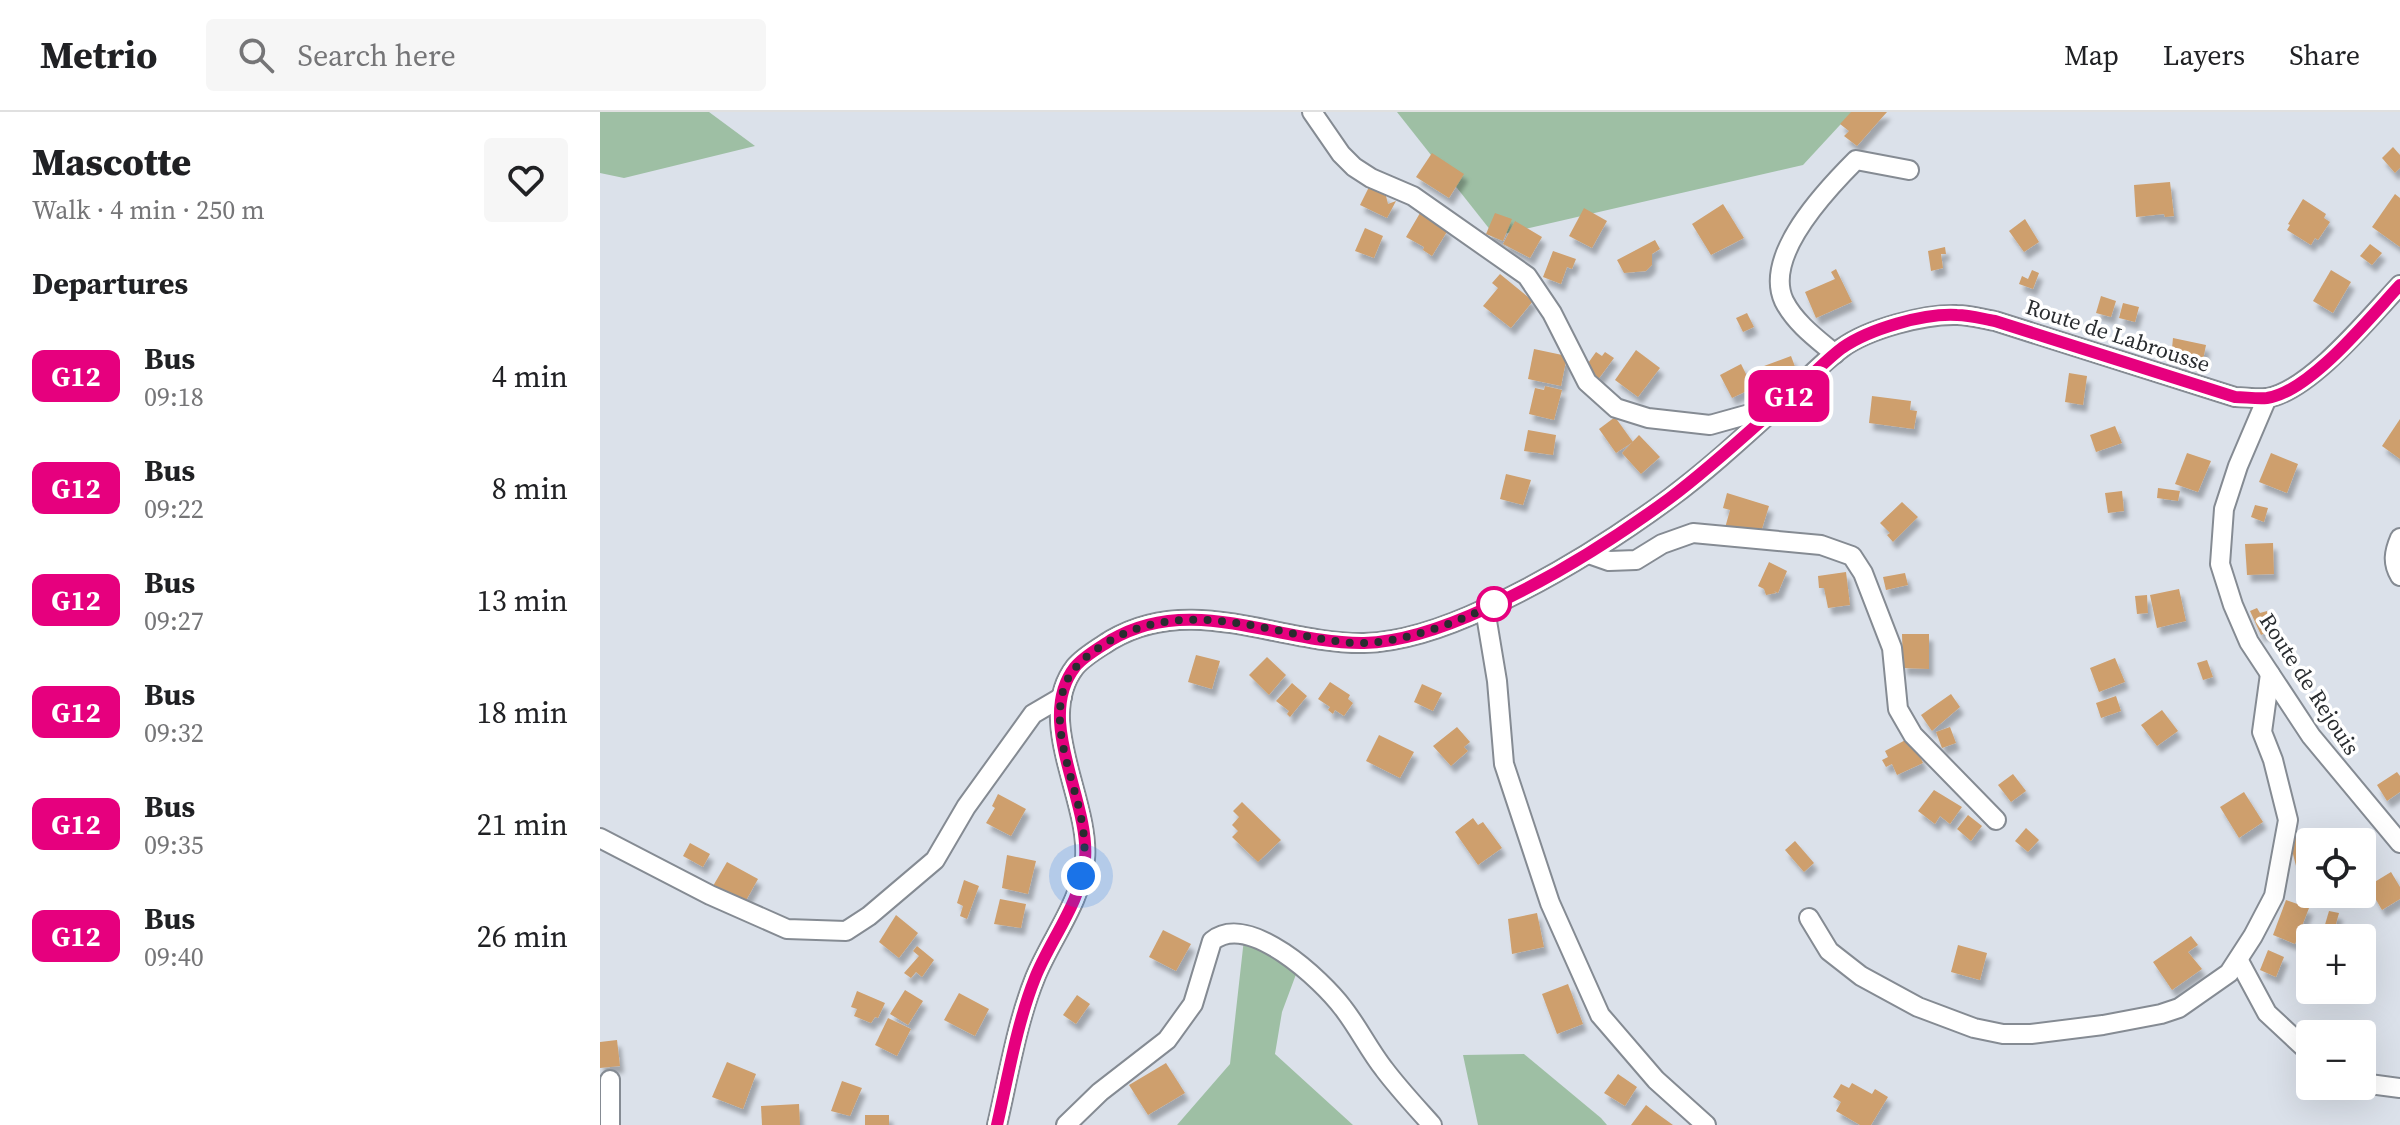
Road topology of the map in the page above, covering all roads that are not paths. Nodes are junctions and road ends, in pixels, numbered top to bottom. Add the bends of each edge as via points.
1 (1312, 112) edge
2 (1909, 170) dead end
3 (2400, 285) edge
4 (1835, 354) junction
5 (2267, 398) junction
6 (1777, 406) junction
7 (2400, 538) edge
8 (1589, 554) junction
9 (2400, 576) edge
10 (1485, 609) junction
11 (2270, 674) junction
12 (1062, 697) junction
13 (1996, 820) dead end
14 (600, 838) edge
15 (2400, 843) edge
16 (1809, 918) dead end
17 (2239, 961) junction
18 (2296, 1040) edge
19 (610, 1080) dead end
20 (2376, 1085) edge
21 (2400, 1088) edge
22 (610, 1125) edge
23 (997, 1125) edge
24 (1066, 1125) edge
25 (1432, 1125) edge
26 (1706, 1125) edge

1 - 6 street via 1354,167 1413,196 1527,276 1587,382 1616,408 1648,418 1710,425
2 - 4 street via 1856,160 1790,242 1778,278 1784,301 1804,329
3 - 5 street, Route de Labrousse via 2302,382
4 - 5 street, Route de Labrousse via 1881,330 1921,318 1957,315 2047,336 2235,397
4 - 6 street, Route de Labrousse
5 - 11 street, Route de Rejouis via 2224,509 2220,564 2249,642
6 - 8 street, Route de Labrousse via 1671,497
7 - 9 street via 2394,554
8 - 10 street, Route de Labrousse
8 - 13 street via 1609,561 1636,560 1693,533 1821,545 1852,556 1892,648 1898,709 1905,722
10 - 12 street, Route de Labrousse via 1413,635 1368,643 1221,621 1168,620 1124,633 1092,652 1075,666
10 - 26 street via 1504,764 1550,903 1600,1015 1656,1080
11 - 15 street, Route de Rejouis via 2338,772
11 - 17 street via 2262,732 2288,820 2274,896
12 - 14 street via 1033,714 935,860 846,931 787,929
12 - 23 street, Route de Labrousse via 1063,741 1085,859 1076,893 1034,979
16 - 17 street via 1829,951 1886,992 1941,1017 2003,1034 2161,1014 2208,989
17 - 18 street via 2267,1013
19 - 22 street
20 - 21 street
24 - 25 street via 1167,1040 1193,1004 1212,941 1231,933 1250,936 1292,957 1342,1007 1383,1068

